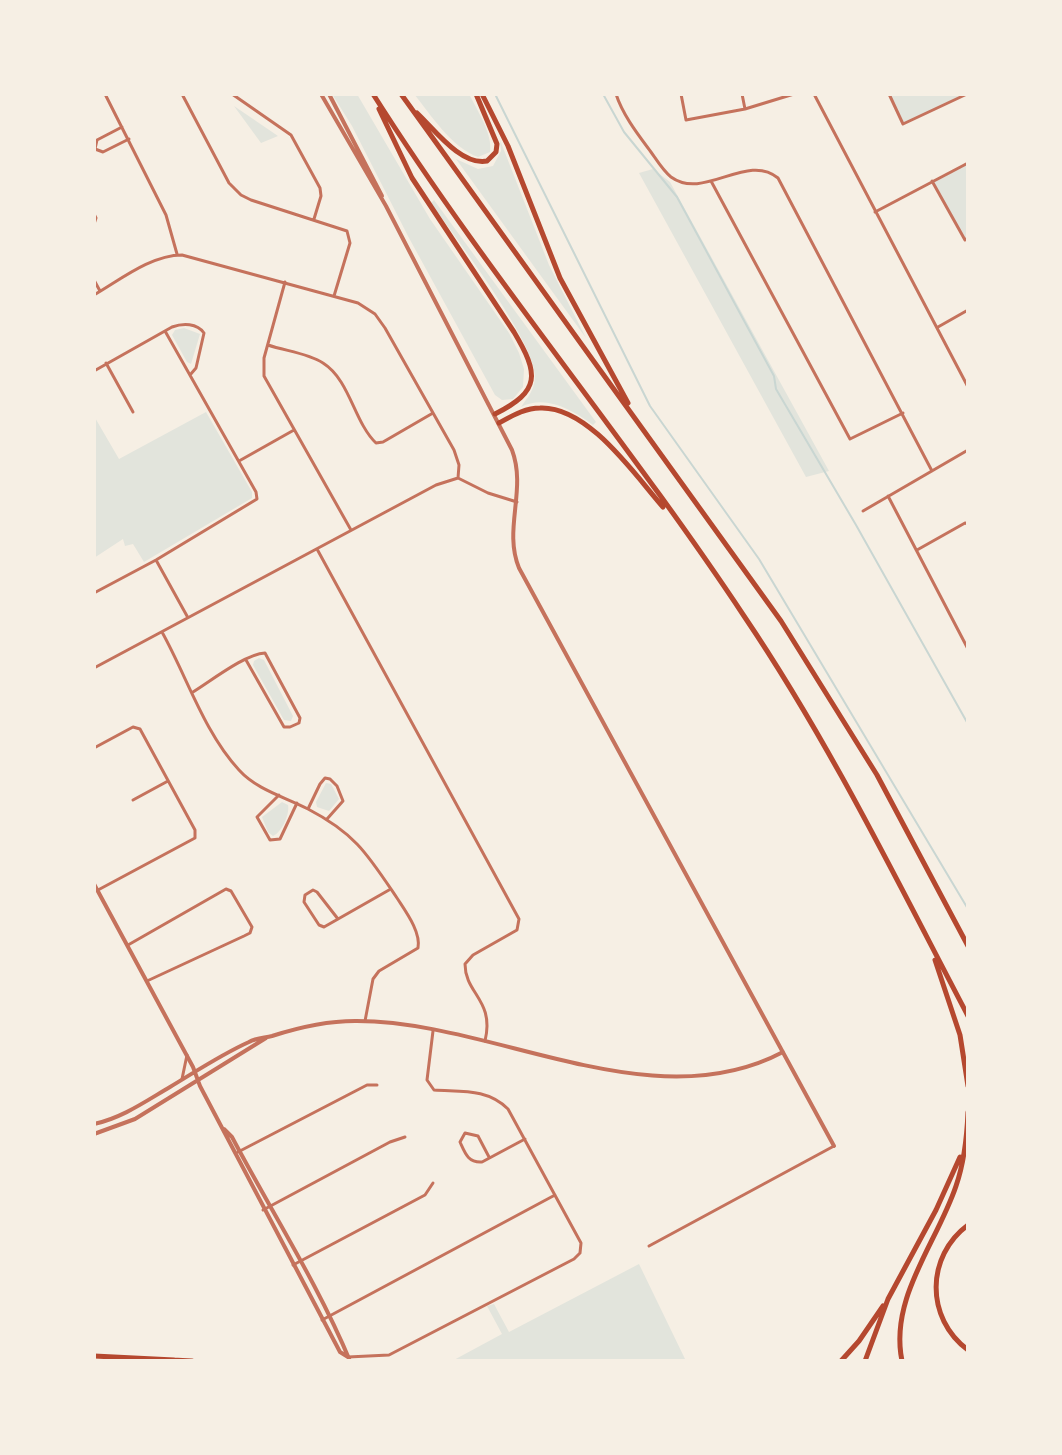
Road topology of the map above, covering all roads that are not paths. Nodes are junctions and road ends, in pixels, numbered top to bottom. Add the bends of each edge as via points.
1 (105, 94) edge
2 (182, 94) edge
3 (232, 94) edge
4 (321, 94) edge
5 (329, 94) edge
6 (372, 94) edge
7 (401, 94) edge
8 (479, 94) edge
9 (616, 94) edge
10 (681, 94) edge
11 (742, 94) edge
12 (794, 94) edge
13 (814, 94) edge
14 (889, 94) edge
15 (967, 94) edge
16 (409, 105) junction
17 (745, 109) junction
18 (122, 127) junction
19 (129, 139) junction
20 (968, 163) edge
21 (711, 181) junction
22 (932, 181) junction
23 (386, 206) junction
24 (875, 212) junction
25 (94, 214) edge
26 (314, 219) junction
27 (94, 224) edge
28 (968, 238) edge
29 (177, 255) junction
30 (94, 280) edge
31 (285, 282) junction
32 (100, 291) junction
33 (94, 295) edge
34 (334, 296) junction
35 (968, 310) edge
36 (938, 327) junction
37 (165, 331) junction
38 (268, 345) junction
39 (106, 363) junction
40 (94, 371) edge
41 (190, 375) junction
42 (968, 387) edge
43 (133, 412) dead end
44 (433, 413) junction
45 (903, 413) junction
46 (495, 414) junction
47 (636, 418) junction
48 (499, 423) junction
49 (294, 430) junction
50 (968, 450) edge
51 (239, 461) junction
52 (932, 471) junction
53 (458, 478) junction
54 (888, 496) junction
55 (517, 502) junction
56 (863, 511) dead end
57 (968, 524) edge
58 (683, 528) junction
59 (351, 530) junction
60 (317, 549) junction
61 (917, 550) junction
62 (156, 560) junction
63 (94, 593) edge
64 (188, 618) junction
65 (162, 632) junction
66 (968, 649) edge
67 (246, 660) junction
68 (94, 668) edge
69 (193, 692) junction
70 (94, 748) edge
71 (168, 781) junction
72 (279, 795) junction
73 (133, 800) dead end
74 (297, 803) junction
75 (308, 809) junction
76 (327, 819) junction
77 (94, 884) edge
78 (390, 889) junction
79 (98, 890) junction
80 (338, 919) junction
81 (968, 944) edge
82 (127, 945) junction
83 (931, 945) junction
84 (147, 981) junction
85 (968, 1016) edge
86 (365, 1021) junction
87 (433, 1030) junction
88 (268, 1037) junction
89 (485, 1041) junction
90 (783, 1052) junction
91 (187, 1055) junction
92 (195, 1072) junction
93 (181, 1080) junction
94 (198, 1081) junction
95 (377, 1085) dead end
96 (968, 1086) edge
97 (968, 1112) edge
98 (94, 1124) edge
99 (94, 1134) edge
100 (405, 1137) dead end
101 (525, 1139) junction
102 (834, 1146) joint
103 (964, 1149) junction
104 (237, 1153) junction
105 (489, 1157) junction
106 (433, 1183) dead end
107 (555, 1195) junction
108 (266, 1209) junction
109 (968, 1225) edge
110 (649, 1246) dead end
111 (299, 1262) junction
112 (293, 1265) junction
113 (888, 1299) junction
114 (329, 1316) junction
115 (322, 1320) junction
116 (968, 1350) edge
117 (94, 1356) edge
118 (349, 1359) edge
119 (174, 1360) edge
120 (132, 1361) edge
121 (192, 1361) edge
122 (841, 1361) edge
123 (865, 1361) edge
124 (902, 1361) edge

1 - 18 street
2 - 26 street via 234,190
3 - 26 street via 293,136 320,188
4 - 23 street
5 - 23 street
6 - 46 highway via 412,178 526,355 531,378 527,392
6 - 58 highway
7 - 16 highway
8 - 16 highway via 497,144 494,155 484,162 461,154
8 - 47 highway via 511,154 560,278
9 - 21 street via 669,176 693,184
10 - 17 street via 686,120
11 - 17 street
12 - 17 street
13 - 24 street
14 - 15 street via 903,124
16 - 47 highway
18 - 19 street
18 - 19 street via 97,140 95,149 103,152
19 - 29 street via 166,215
20 - 22 street
21 - 45 street via 756,169 778,178
21 - 45 street via 850,439
22 - 24 street
22 - 28 street
23 - 46 street
24 - 36 street
25 - 27 street
26 - 34 street via 343,228 350,237
29 - 31 street
29 - 32 street
30 - 32 street
31 - 34 street
31 - 38 street
32 - 33 street
34 - 44 street via 358,303 378,317
35 - 36 street
36 - 42 street
37 - 39 street
37 - 41 street
37 - 41 street via 182,324 204,331
38 - 44 street via 327,366 376,443
38 - 49 street via 264,376
39 - 40 street
39 - 43 street
41 - 51 street
44 - 53 street via 456,455
45 - 52 street
46 - 48 street
47 - 81 highway via 823,684
48 - 55 street via 518,470
48 - 58 highway via 537,408 574,417 602,439
49 - 51 street
49 - 59 street
50 - 52 street
51 - 62 street via 257,499
52 - 54 street
53 - 55 street
53 - 59 street
54 - 56 street
54 - 61 street
55 - 90 street via 512,537 519,568
57 - 61 street
58 - 83 highway via 803,708
59 - 60 street
60 - 64 street
60 - 89 street via 519,919 517,930 465,964 488,1020
61 - 66 street
62 - 63 street
62 - 64 street
64 - 65 street
65 - 68 street
65 - 69 street
67 - 67 street via 265,653 299,723 284,727
67 - 69 street
69 - 72 street via 220,747 241,772
70 - 71 street via 133,727 140,729
71 - 73 street
71 - 79 street via 195,838
72 - 74 street
72 - 74 street via 257,817 270,840 280,839
74 - 75 street
75 - 76 street
75 - 76 street via 320,784 330,779 343,801
76 - 78 street via 353,838
77 - 79 street
78 - 80 street
78 - 86 street via 419,938 418,948 373,979
79 - 82 street
80 - 80 street via 319,925 305,895 317,892
82 - 84 street
82 - 84 street via 226,889 252,927 250,933
83 - 85 highway
83 - 96 highway via 960,1035
84 - 91 street
86 - 87 street
86 - 88 street via 312,1024
87 - 89 street
87 - 101 street via 427,1080 434,1090 462,1089 497,1098
88 - 92 street via 247,1042
88 - 94 street
89 - 90 street via 668,1076 729,1070
90 - 102 street
91 - 92 street
91 - 93 street
92 - 93 street
92 - 94 street
93 - 98 street via 118,1117
94 - 99 street via 130,1122
94 - 104 street
95 - 104 street via 367,1085
97 - 103 highway
100 - 108 street
101 - 105 street
101 - 107 street
102 - 110 street
103 - 113 highway
103 - 124 highway via 956,1188 903,1310
104 - 108 street
105 - 105 street via 474,1163 468,1158 460,1142 465,1133 478,1136
106 - 111 street via 425,1195
107 - 114 street
107 - 118 street via 581,1243 574,1259 389,1355
108 - 111 street
108 - 112 street
109 - 116 highway via 943,1255 936,1290 946,1325
111 - 112 street
111 - 114 street
112 - 115 street
113 - 122 highway
113 - 123 highway
114 - 115 street
114 - 118 street
115 - 118 street
117 - 119 highway
119 - 120 highway
119 - 121 highway

